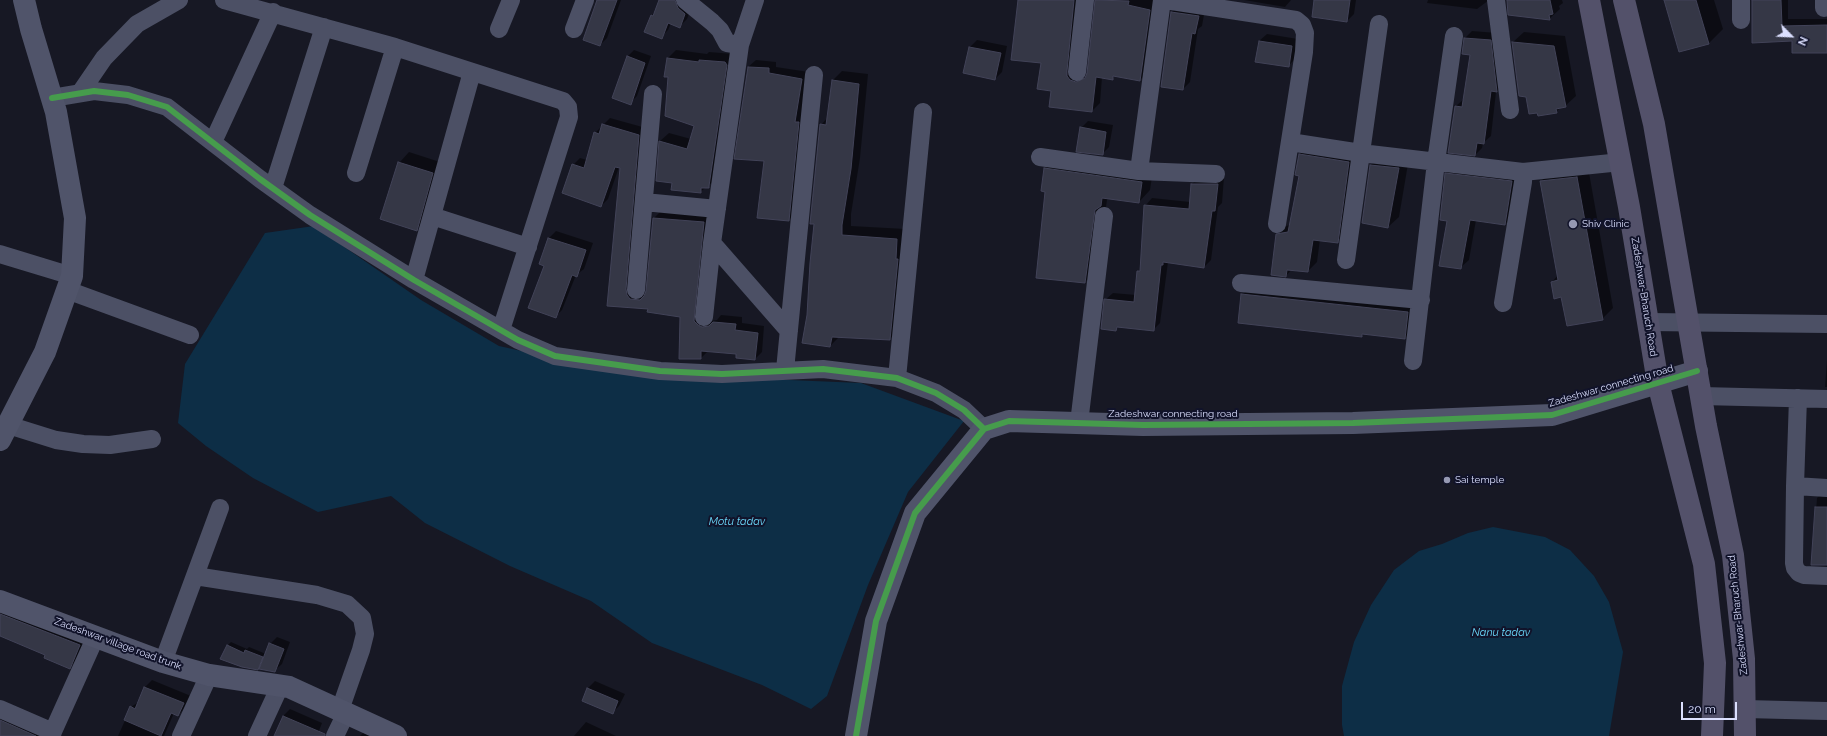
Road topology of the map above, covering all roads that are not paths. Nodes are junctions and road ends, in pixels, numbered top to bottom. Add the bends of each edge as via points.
1 (24, 0) edge
2 (179, 0) edge
3 (224, 0) edge
4 (511, 0) edge
5 (584, 0) edge
6 (685, 0) edge
7 (755, 0) edge
8 (1085, 0) edge
9 (1163, 0) edge
10 (1496, 0) edge
11 (1589, 0) edge
12 (1624, 0) edge
13 (1742, 0) edge
14 (272, 12) junction
15 (1741, 20) dead end
16 (1379, 24) dead end
17 (324, 27) junction
18 (499, 29) dead end
19 (574, 29) dead end
20 (1454, 36) dead end
21 (740, 45) junction
22 (395, 47) junction
23 (472, 72) junction
24 (1077, 72) dead end
25 (814, 75) dead end
26 (80, 93) junction
27 (653, 94) dead end
28 (52, 98) junction
29 (1510, 110) dead end
30 (923, 112) dead end
31 (213, 142) junction
32 (1290, 142) junction
33 (1361, 153) junction
34 (1040, 157) dead end
35 (1436, 162) junction
36 (1621, 162) junction
37 (1139, 171) junction
38 (1523, 172) junction
39 (356, 173) dead end
40 (1216, 174) dead end
41 (273, 188) junction
42 (644, 202) junction
43 (717, 209) junction
44 (432, 216) junction
45 (1104, 216) dead end
46 (1277, 224) dead end
47 (712, 243) junction
48 (528, 247) junction
49 (0, 254) edge
50 (1346, 260) dead end
51 (414, 280) junction
52 (69, 283) junction
53 (1241, 283) dead end
54 (636, 290) dead end
55 (1421, 300) junction
56 (1504, 304) dead end
57 (704, 317) dead end
58 (1648, 322) junction
59 (1689, 322) junction
60 (1827, 324) edge
61 (501, 330) junction
62 (789, 331) junction
63 (190, 335) dead end
64 (1413, 361) dead end
65 (785, 370) junction
66 (1697, 371) junction
67 (897, 378) junction
68 (1658, 383) junction
69 (1701, 396) junction
70 (1798, 398) junction
71 (1827, 399) edge
72 (1079, 423) junction
73 (984, 429) junction
74 (4, 433) edge
75 (152, 439) dead end
76 (1795, 486) junction
77 (1827, 488) edge
78 (220, 508) dead end
79 (195, 576) junction
80 (1827, 576) edge
81 (0, 600) edge
82 (96, 636) junction
83 (163, 662) junction
84 (209, 675) junction
85 (280, 686) junction
86 (0, 709) edge
87 (1745, 709) junction
88 (343, 711) junction
89 (1827, 711) edge
90 (52, 734) edge
91 (181, 736) edge
92 (257, 736) edge
93 (335, 736) edge
94 (396, 736) edge
95 (856, 736) edge
96 (1712, 736) edge
97 (1745, 736) edge

1 - 28 street
2 - 26 street via 137,24 104,58
3 - 14 street
4 - 18 street
5 - 19 street
6 - 21 street via 720,30 727,43
7 - 21 street
8 - 24 street
9 - 32 street via 1296,20 1302,25 1305,33 1304,52
9 - 37 street
10 - 29 street
11 - 36 main road, Zadeshwar-Bharuch Road
12 - 59 main road, Zadeshwar-Bharuch Road via 1654,124
13 - 15 street
14 - 17 street
14 - 31 street
16 - 33 street
17 - 22 street
17 - 41 street
20 - 35 street
21 - 43 street
22 - 23 street
22 - 39 street
23 - 44 street
23 - 48 street via 563,101 568,108 569,117
25 - 62 street
26 - 28 street
26 - 31 street via 94,91 128,94 166,107
27 - 42 street
28 - 52 street via 76,218
30 - 67 street
31 - 41 street
32 - 33 street
32 - 46 street
33 - 35 street
33 - 50 street
34 - 37 street
35 - 38 street
35 - 55 street
36 - 38 street
36 - 58 main road, Zadeshwar-Bharuch Road
37 - 40 street
38 - 56 street
41 - 51 street via 310,215
42 - 43 street
42 - 54 street
43 - 47 street
44 - 48 street
44 - 51 street
45 - 72 street
47 - 57 street
47 - 62 street
48 - 61 street
49 - 52 street
51 - 61 street
52 - 63 street
52 - 74 street via 44,352
53 - 55 street
55 - 64 street
58 - 59 street
58 - 68 main road, Zadeshwar-Bharuch Road
59 - 60 street
59 - 66 main road, Zadeshwar-Bharuch Road
61 - 65 street via 555,356 587,362 660,371 722,374
62 - 65 street
65 - 67 street via 823,369
66 - 68 street, Zadeshwar connecting road
66 - 69 main road, Zadeshwar-Bharuch Road
67 - 73 street via 936,393 964,410
68 - 72 street, Zadeshwar connecting road via 1552,415 1353,423
68 - 96 main road, Zadeshwar-Bharuch Road via 1704,564 1715,663
69 - 70 street
69 - 87 main road, Zadeshwar-Bharuch Road via 1733,555 1744,659
70 - 71 street
70 - 76 street
72 - 73 street, Zadeshwar connecting road via 1009,421
73 - 95 street via 915,513 876,621
74 - 75 street via 83,444 110,445
76 - 77 street
76 - 80 street via 1796,568 1804,575
78 - 79 street
79 - 83 street
79 - 88 street via 317,595 347,604 362,618 365,634
81 - 82 street, Zadeshwar village road trunk
82 - 83 street, Zadeshwar village road trunk
82 - 90 street
83 - 84 street, Zadeshwar village road trunk
84 - 85 street, Zadeshwar village road trunk
84 - 91 street
85 - 88 street, Zadeshwar village road trunk via 289,687
85 - 92 street
86 - 90 street
87 - 89 street
87 - 97 main road, Zadeshwar-Bharuch Road
88 - 93 street
88 - 94 street, Zadeshwar village road trunk

